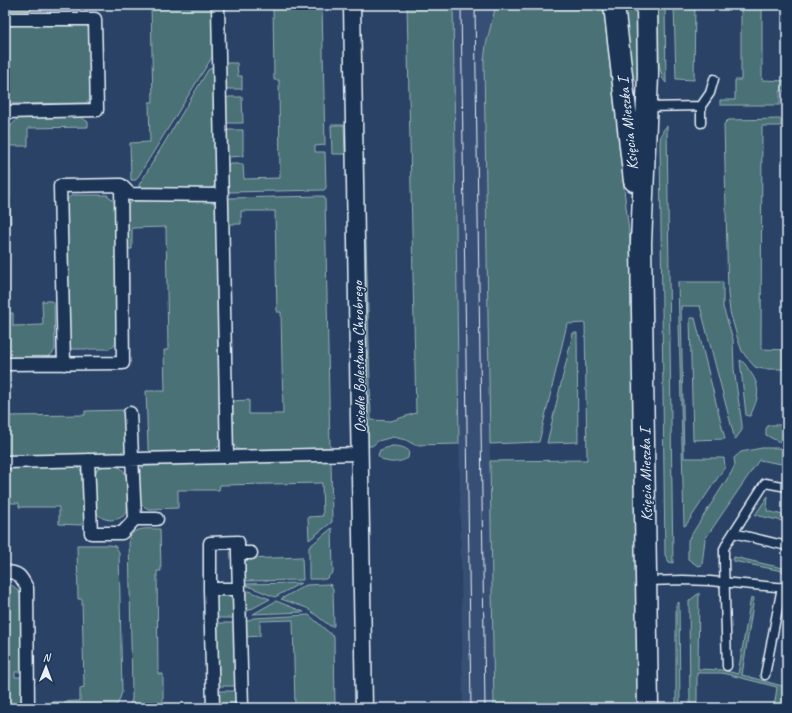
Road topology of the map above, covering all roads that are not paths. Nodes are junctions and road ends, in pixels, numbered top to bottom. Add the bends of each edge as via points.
1 (218, 5) edge
2 (352, 5) edge
3 (614, 5) edge
4 (647, 5) edge
5 (5, 19) edge
6 (622, 77) junction
7 (714, 79) dead end
8 (700, 106) junction
9 (647, 107) junction
10 (5, 112) edge
11 (701, 123) dead end
12 (121, 185) junction
13 (222, 195) junction
14 (641, 243) junction
15 (5, 364) edge
16 (64, 364) junction
17 (130, 413) dead end
18 (359, 454) junction
19 (227, 458) junction
20 (88, 460) junction
21 (131, 460) junction
22 (5, 462) edge
23 (787, 487) edge
24 (135, 519) junction
25 (157, 519) dead end
26 (733, 533) junction
27 (787, 546) edge
28 (238, 553) junction
29 (251, 553) dead end
30 (5, 572) edge
31 (646, 581) junction
32 (724, 582) junction
33 (784, 588) edge
34 (210, 589) junction
35 (239, 589) junction
36 (727, 666) dead end
37 (765, 675) dead end
38 (28, 708) edge
39 (213, 708) edge
40 (242, 708) edge
41 (364, 708) edge
42 (648, 708) edge

1 - 13 street
2 - 18 street, Osiedle Bolesława Chrobrego
3 - 6 street, Księcia Mieszka I
4 - 9 street, Księcia Mieszka I
5 - 10 street via 95,19 97,110
6 - 9 street
6 - 14 street, Księcia Mieszka I
7 - 8 lane via 710,93
8 - 9 lane
8 - 11 lane
9 - 14 street, Księcia Mieszka I
12 - 13 street via 130,194
12 - 16 street via 123,363
12 - 16 street via 60,186
13 - 19 street
14 - 31 street, Księcia Mieszka I
15 - 16 street
17 - 21 street
18 - 19 street
18 - 41 street, Osiedle Bolesława Chrobrego
19 - 21 street
20 - 21 street
20 - 22 street
20 - 24 street via 91,533 122,532
21 - 24 street
23 - 26 lane via 765,483
24 - 25 street
26 - 27 lane
26 - 32 lane via 724,549
28 - 29 street
28 - 34 street via 238,542 210,543
28 - 35 street
30 - 38 street via 13,572 22,577 27,588
31 - 32 lane
31 - 42 street, Księcia Mieszka I
32 - 33 lane
32 - 36 lane
33 - 37 lane
34 - 35 street
34 - 39 street
35 - 40 street

